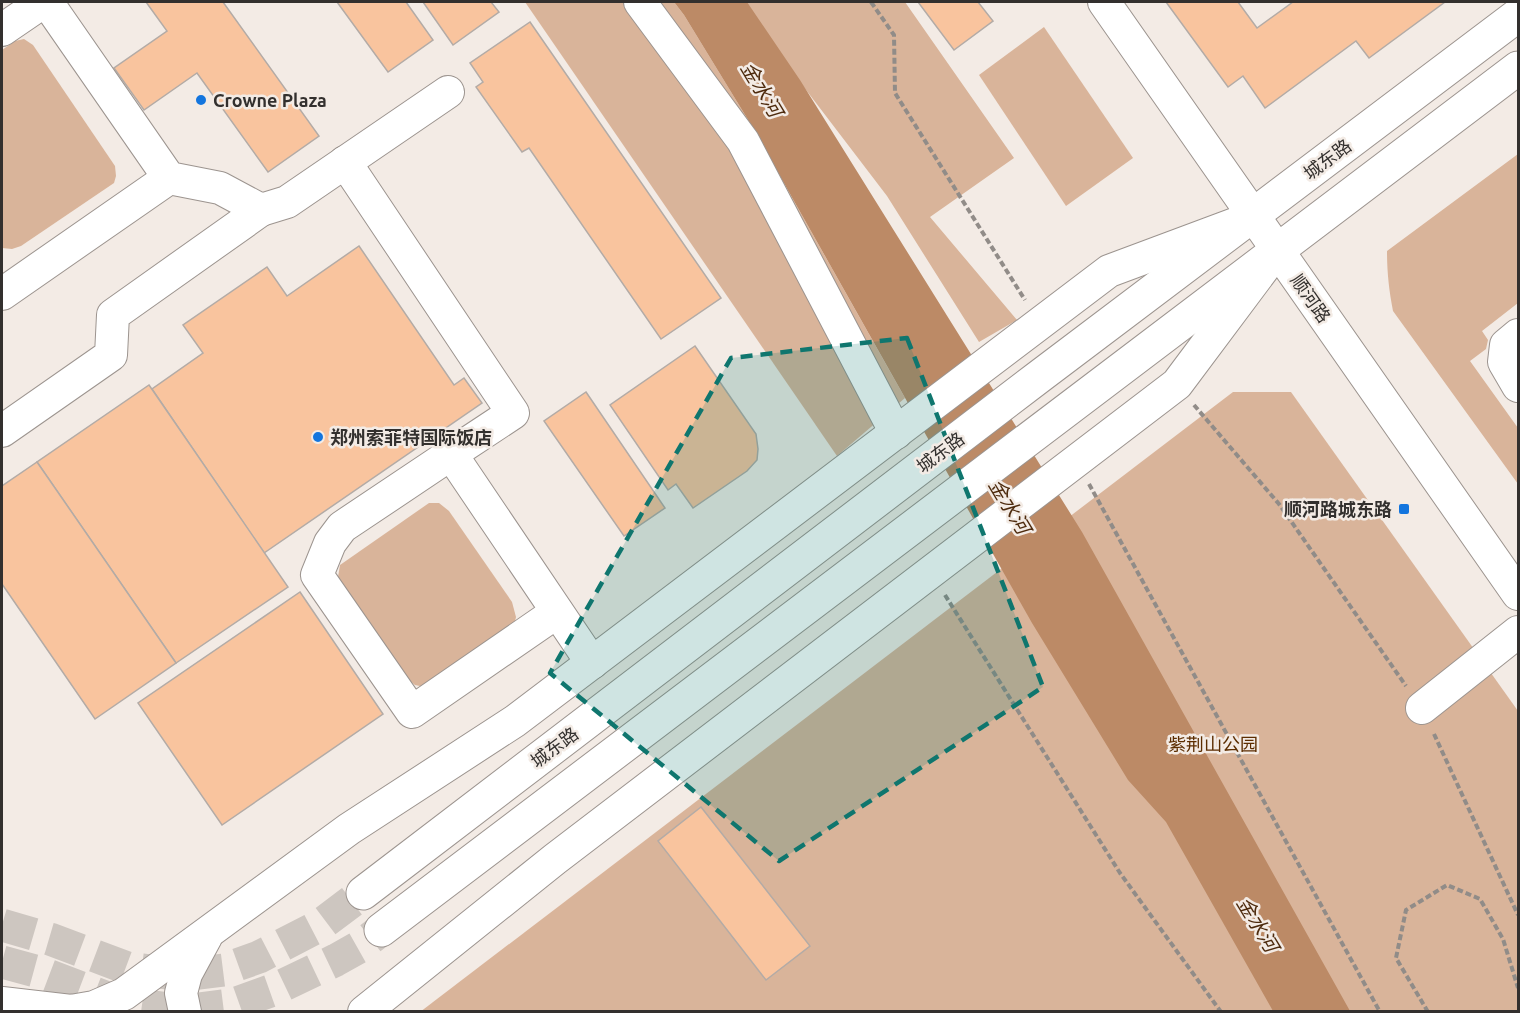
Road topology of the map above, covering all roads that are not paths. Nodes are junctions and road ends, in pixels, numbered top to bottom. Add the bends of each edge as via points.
1 (43, 2) edge
2 (47, 2) edge
3 (640, 2) edge
4 (1104, 2) edge
5 (1518, 15) edge
6 (2, 30) edge
7 (1518, 68) edge
8 (448, 92) dead end
9 (345, 162) junction
10 (169, 178) junction
11 (261, 210) junction
12 (1252, 217) junction
13 (1278, 250) junction
14 (4, 286) edge
15 (1518, 335) edge
16 (1518, 386) edge
17 (2, 431) edge
18 (896, 433) junction
19 (451, 454) junction
20 (1508, 558) edge
21 (1518, 594) edge
22 (557, 612) junction
23 (1518, 632) edge
24 (592, 663) junction
25 (1422, 708) road end
26 (363, 893) tunnel mouth
27 (381, 930) tunnel mouth
28 (210, 931) junction
29 (2, 1005) edge
30 (5, 1011) edge
31 (185, 1011) edge
32 (364, 1011) edge

1 - 6 street
2 - 10 street
3 - 18 street via 743,141
4 - 12 street, 顺河路
5 - 12 main road, 城东路
7 - 13 main road
8 - 9 street
9 - 11 street via 287,202
9 - 19 street via 513,413
10 - 11 street via 220,188
10 - 14 street
11 - 17 street via 113,315 111,355
12 - 13 street, 顺河路
12 - 18 street via 1109,271
12 - 26 main road, 城东路
13 - 20 street, 顺河路
13 - 27 main road
13 - 32 street via 1177,384 555,859
15 - 16 street via 1506,345 1504,362
18 - 24 street
19 - 22 street
19 - 22 street via 342,527 330,543 317,574 412,712
20 - 21 street, 顺河路
22 - 24 street
23 - 25 street
24 - 28 street via 515,721 350,829
28 - 29 street via 124,994 94,1007 71,1011
28 - 31 street via 186,974 181,993
29 - 30 main road

